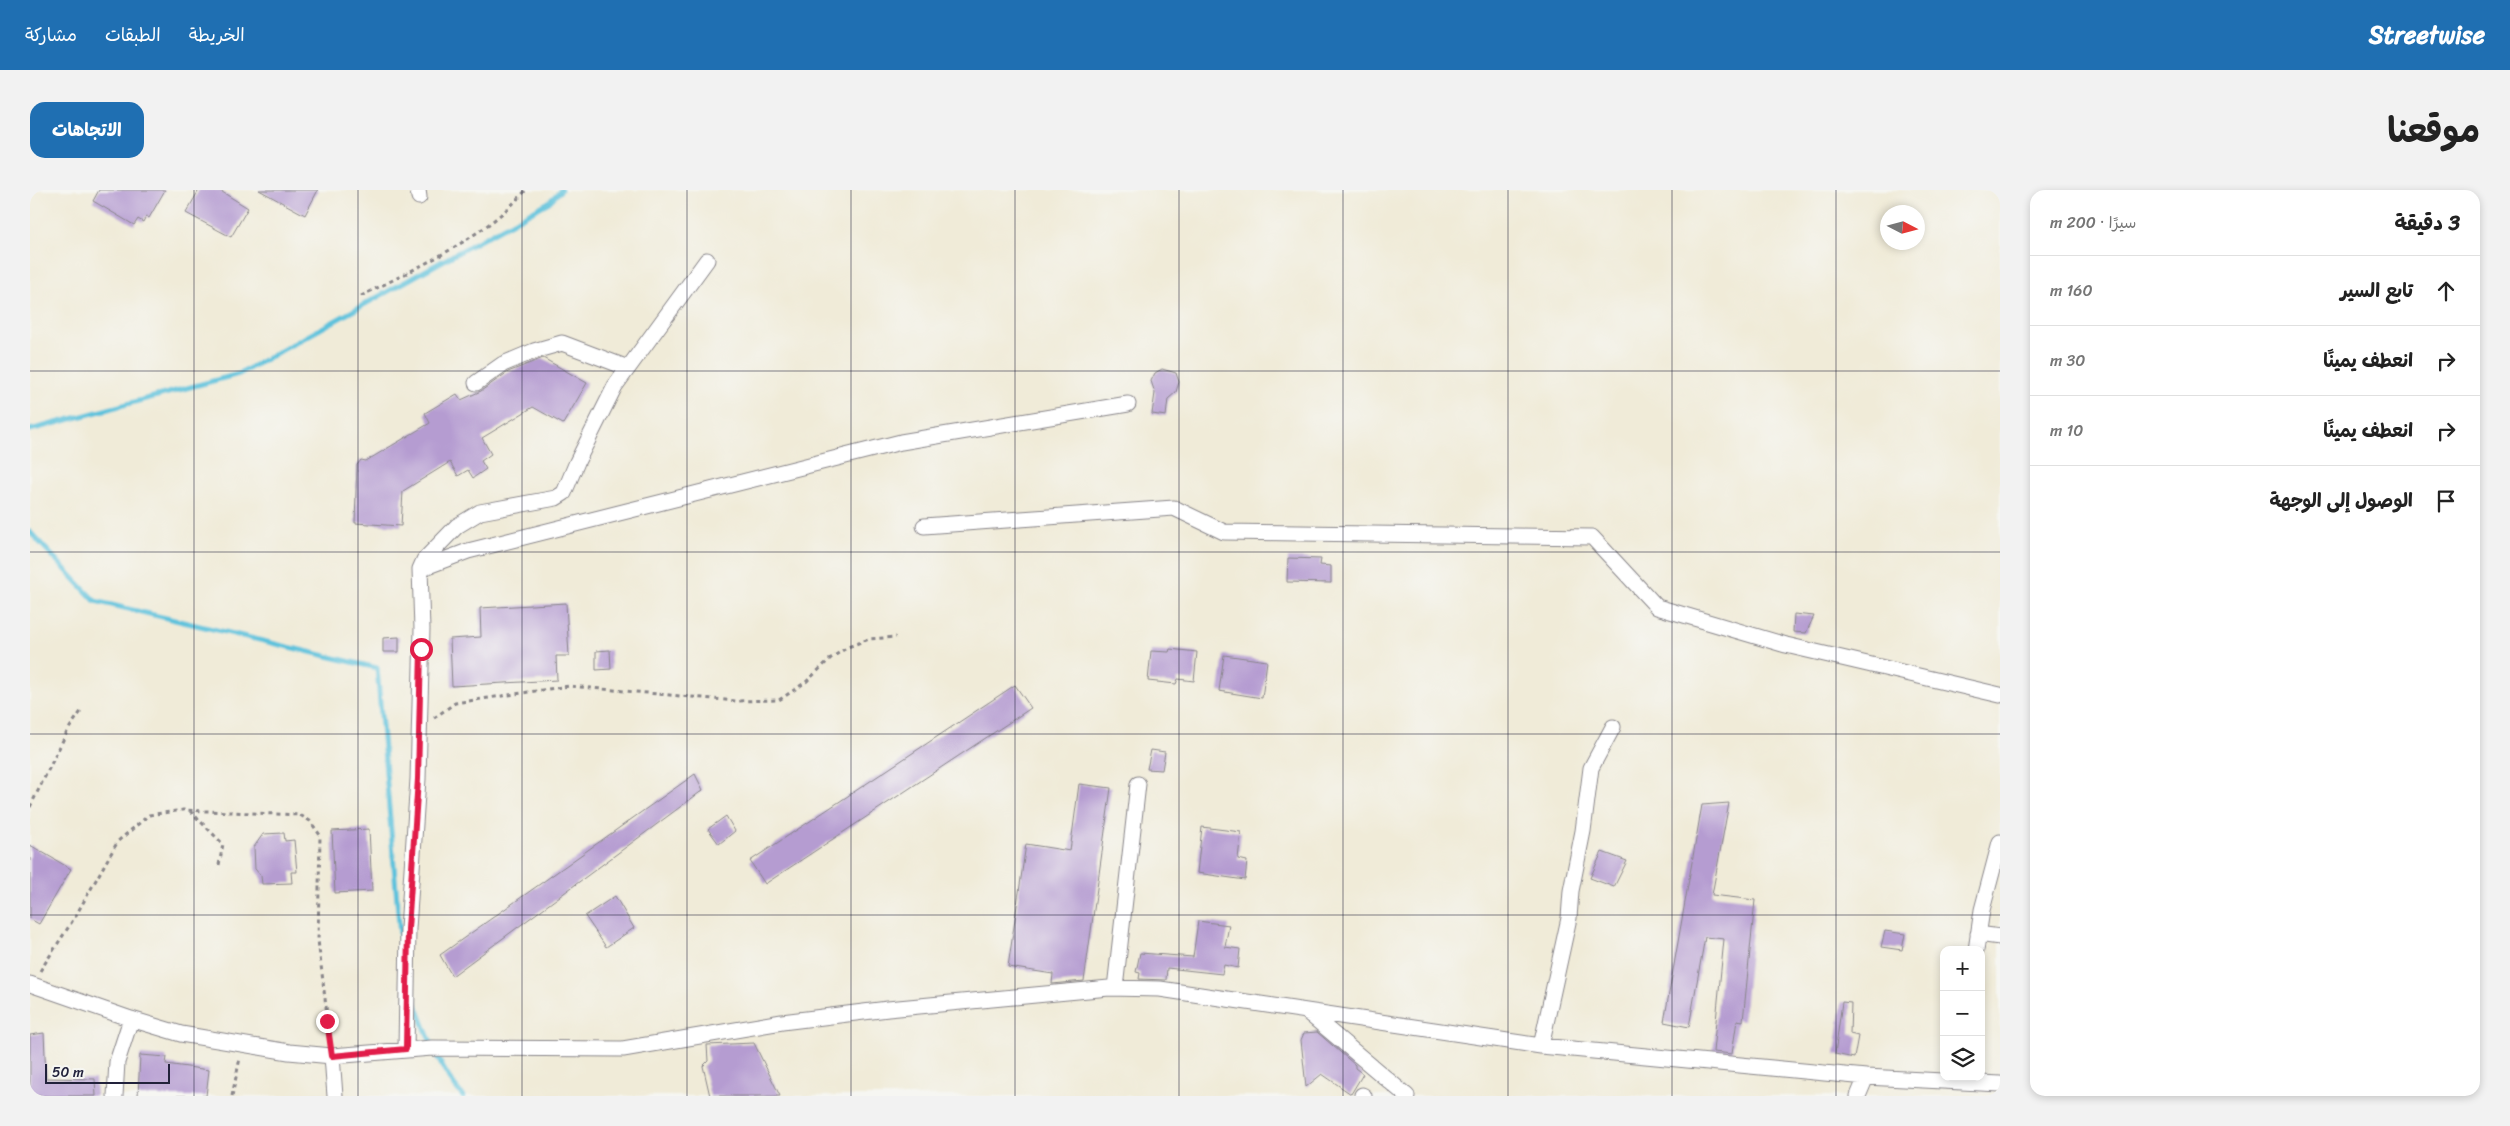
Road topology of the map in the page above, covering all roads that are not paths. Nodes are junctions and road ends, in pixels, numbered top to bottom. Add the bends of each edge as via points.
1 (707, 260) dead end
2 (628, 368) junction
3 (476, 383) dead end
4 (1128, 404) dead end
5 (924, 526) dead end
6 (420, 569) junction
7 (2000, 695) edge
8 (1613, 727) dead end
9 (1138, 784) dead end
10 (2000, 842) edge
11 (1978, 934) junction
12 (2000, 937) edge
13 (1976, 946) edge
14 (31, 984) edge
15 (1116, 988) junction
16 (1304, 1010) junction
17 (131, 1019) junction
18 (1541, 1046) junction
19 (412, 1049) junction
20 (332, 1056) junction
21 (1866, 1077) junction
22 (1940, 1079) edge
23 (1974, 1081) edge
24 (2000, 1084) edge
25 (115, 1096) edge
26 (335, 1096) edge
27 (1406, 1096) edge
28 (1858, 1096) edge

1 - 2 street
2 - 3 street via 562,344 503,364
2 - 6 street via 615,386 564,493 556,498 474,515 457,526 424,560
4 - 6 street via 901,442 468,551
5 - 7 street via 1174,508 1224,532 1592,538 1657,607 1786,645
6 - 19 street via 419,728 408,929
8 - 18 street via 1591,768 1569,918
9 - 15 street
10 - 11 street
11 - 12 street
11 - 13 street
14 - 17 street
15 - 16 street via 1160,989
15 - 19 street via 782,1022 623,1049
16 - 18 street
16 - 27 street
17 - 20 street via 182,1034
17 - 25 street via 117,1062
18 - 21 street
19 - 20 street
20 - 26 street
21 - 22 street
21 - 28 street
23 - 24 street

